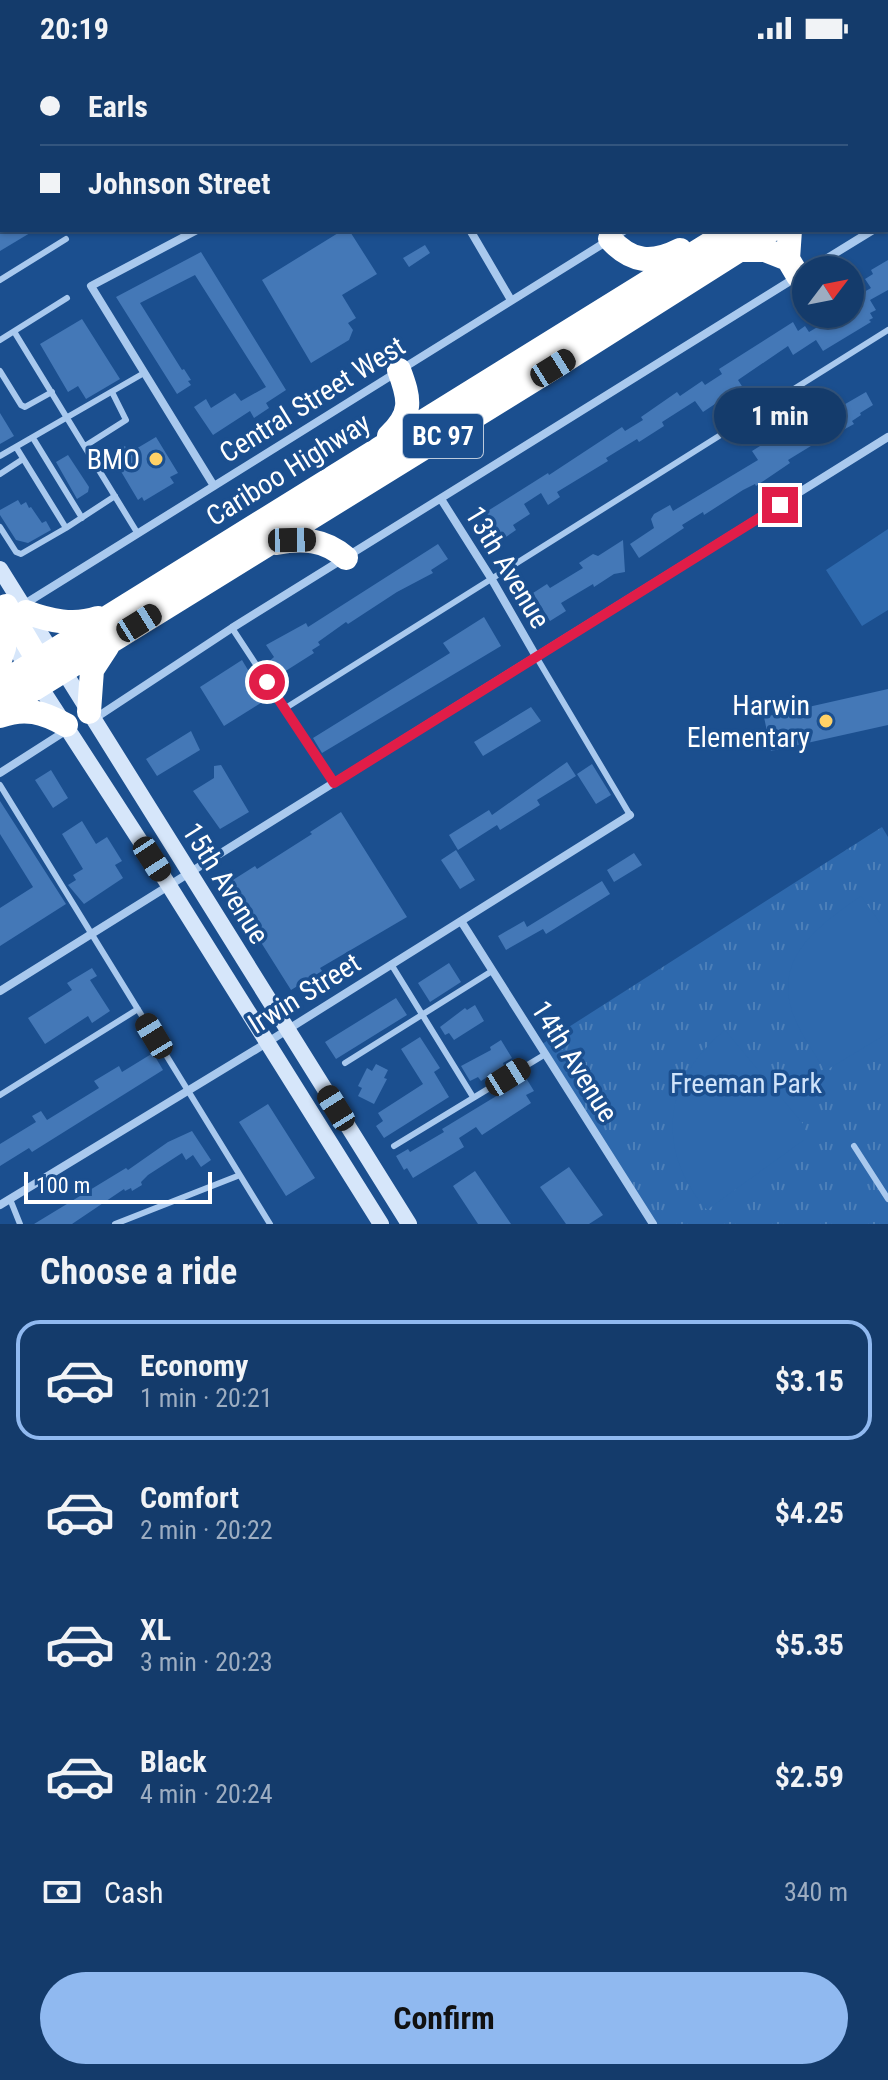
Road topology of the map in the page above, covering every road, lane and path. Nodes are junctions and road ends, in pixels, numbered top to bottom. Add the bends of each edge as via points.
1 (193, 232) edge
2 (471, 232) edge
3 (760, 232) edge
4 (791, 232) edge
5 (869, 232) edge
6 (617, 235) edge
7 (734, 237) edge
8 (66, 239) dead end
9 (797, 256) edge
10 (824, 256) edge
11 (792, 265) edge
12 (792, 274) edge
13 (0, 280) edge
14 (67, 298) dead end
15 (511, 300) junction
16 (888, 330) edge
17 (15, 333) junction
18 (0, 340) edge
19 (399, 370) junction
20 (0, 371) edge
21 (144, 373) junction
22 (52, 392) junction
23 (112, 392) junction
24 (68, 417) junction
25 (888, 437) edge
26 (33, 438) junction
27 (85, 446) junction
28 (16, 447) junction
29 (372, 452) junction
30 (0, 456) edge
31 (23, 459) junction
32 (0, 474) edge
33 (214, 486) junction
34 (115, 496) junction
35 (441, 499) junction
36 (82, 518) junction
37 (0, 527) edge
38 (66, 528) junction
39 (138, 534) junction
40 (265, 545) junction
41 (346, 558) junction
42 (0, 569) edge
43 (491, 578) junction
44 (10, 613) edge
45 (115, 613) junction
46 (232, 628) junction
47 (114, 639) junction
48 (537, 658) junction
49 (0, 660) edge
50 (44, 667) junction
51 (0, 684) edge
52 (284, 709) junction
53 (0, 713) edge
54 (91, 715) junction
55 (67, 727) junction
56 (0, 773) edge
57 (334, 783) junction
58 (0, 785) edge
59 (630, 815) joint
60 (189, 873) junction
61 (169, 885) junction
62 (461, 921) junction
63 (90, 935) junction
64 (391, 964) junction
65 (492, 971) junction
66 (0, 991) edge
67 (138, 1009) junction
68 (422, 1015) junction
69 (287, 1030) junction
70 (267, 1042) junction
71 (544, 1055) junction
72 (345, 1063) dead end
73 (187, 1091) junction
74 (0, 1095) edge
75 (473, 1097) junction
76 (394, 1146) dead end
77 (854, 1146) dead end
78 (240, 1175) junction
79 (10, 1199) junction
80 (888, 1199) edge
81 (0, 1205) edge
82 (20, 1224) edge
83 (115, 1224) edge
84 (270, 1224) edge
85 (381, 1224) edge
86 (409, 1224) edge
87 (653, 1224) edge

1 - 21 street via 91,286
2 - 15 street
3 - 7 highway, Cariboo Highway / BC 97
4 - 9 highway
5 - 10 street
6 - 7 highway via 618,248 642,260 654,260 705,237
6 - 15 street, Central Street West
7 - 11 highway
7 - 29 highway, Cariboo Highway / BC 97
7 - 40 highway, Cariboo Highway / BC 97 via 553,368
8 - 13 lane
12 - 35 street
14 - 17 lane
15 - 19 street, Central Street West
16 - 43 lane
17 - 18 lane
17 - 22 lane
19 - 29 highway via 406,416
19 - 33 street, Central Street West
20 - 22 lane via 25,407
21 - 23 lane
21 - 33 street
22 - 24 lane
23 - 24 lane
23 - 27 lane via 126,420
24 - 26 lane
24 - 27 lane
25 - 48 street
26 - 28 lane
26 - 36 lane
27 - 34 lane
28 - 30 lane
28 - 31 lane
29 - 45 highway, Cariboo Highway / BC 97
31 - 32 lane
31 - 38 lane
33 - 39 street, Central Street West
34 - 36 lane
34 - 39 lane
35 - 41 street
35 - 43 street, 13th Avenue
36 - 38 lane
37 - 38 lane via 21,554
39 - 44 street, Central Street West
40 - 41 highway via 310,539
40 - 47 highway, Cariboo Highway / BC 97
41 - 46 street
42 - 44 main road
43 - 48 street, 13th Avenue
43 - 52 lane
44 - 45 highway via 86,622
44 - 49 highway
44 - 50 highway
45 - 50 highway, Cariboo Highway / BC 97
46 - 52 lane
46 - 54 street
47 - 50 highway, Cariboo Highway / BC 97
47 - 54 highway via 92,670
48 - 57 street
48 - 59 lane
50 - 51 highway, Cariboo Highway / BC 97
50 - 53 highway, Cariboo Highway / BC 97
50 - 54 main road, 15th Avenue
50 - 55 main road, 15th Avenue
52 - 57 lane
53 - 55 highway via 27,710
54 - 60 main road, 15th Avenue
55 - 56 street
55 - 61 main road, 15th Avenue
57 - 60 street
58 - 63 lane
59 - 62 street, Irwin Street
60 - 61 street
60 - 69 main road, 15th Avenue
61 - 63 street
61 - 70 main road, 15th Avenue
62 - 64 street, Irwin Street
62 - 65 street, 14th Avenue
63 - 66 street
63 - 67 lane
64 - 68 lane
64 - 69 street, Irwin Street
65 - 68 lane
65 - 71 street, 14th Avenue
67 - 73 lane
67 - 74 lane
68 - 72 lane
68 - 75 lane
69 - 70 street, Irwin Street
69 - 86 main road, 15th Avenue
70 - 73 street, Irwin Street
70 - 85 main road, 15th Avenue
71 - 75 lane
71 - 87 street, 14th Avenue
73 - 78 lane
73 - 79 street, Irwin Street
75 - 76 lane
77 - 80 lane
78 - 83 lane
78 - 84 lane
79 - 81 street, Irwin Street
79 - 82 lane

